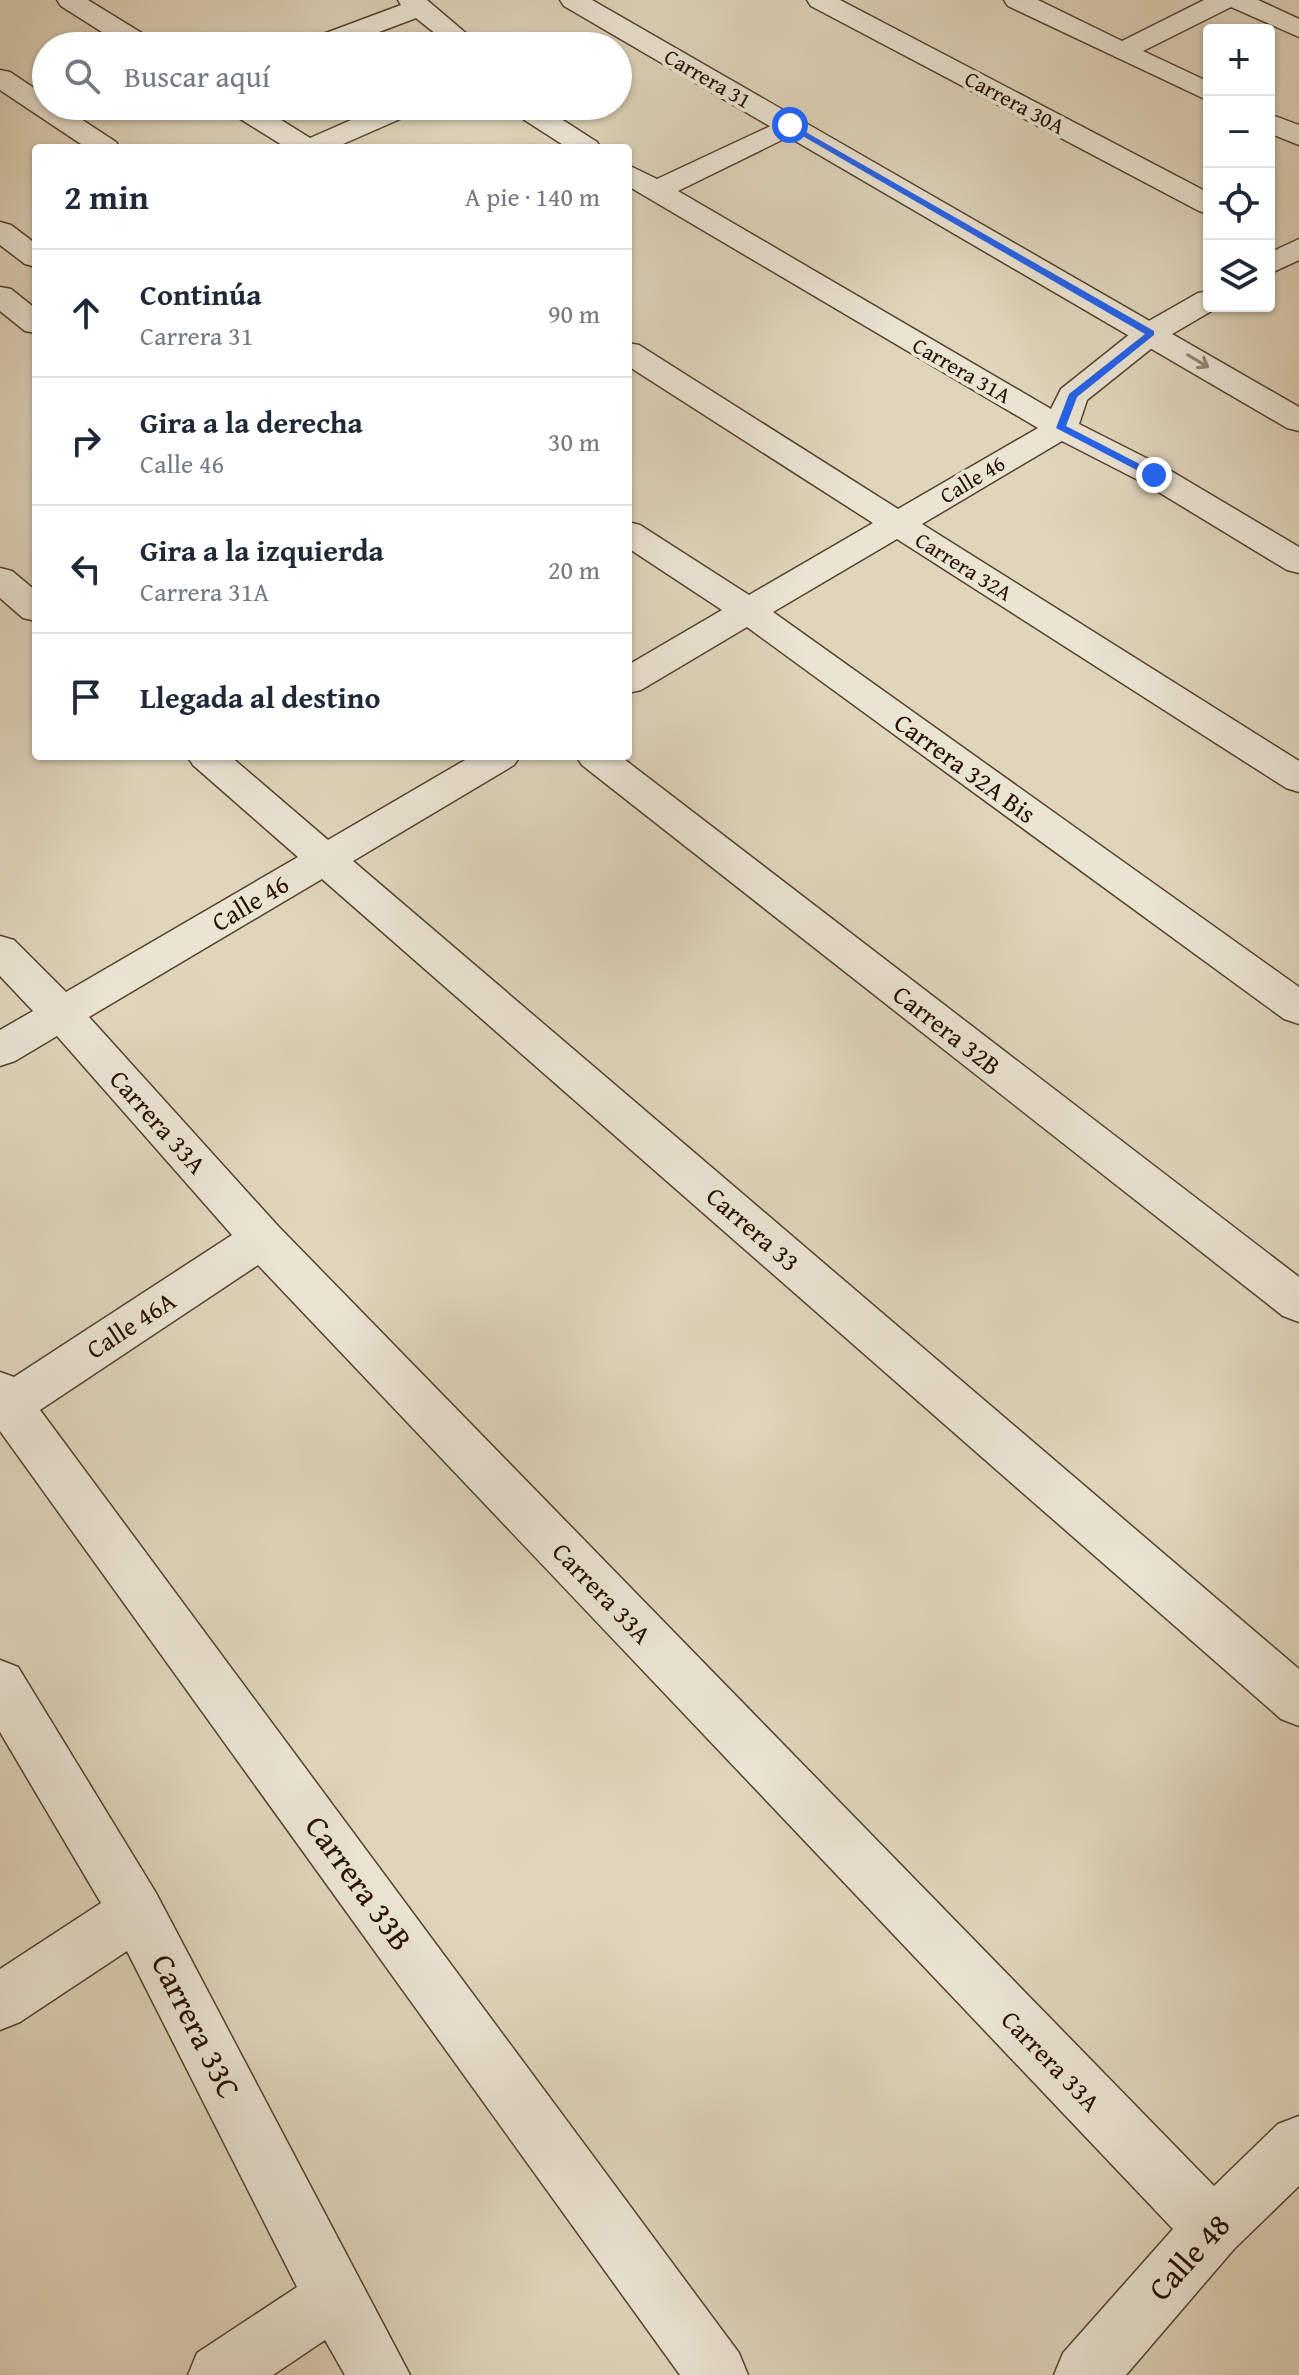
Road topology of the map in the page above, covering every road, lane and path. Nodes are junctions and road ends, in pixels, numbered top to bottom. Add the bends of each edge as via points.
1 (70, 0) edge
2 (573, 0) edge
3 (820, 0) edge
4 (1017, 0) edge
5 (1225, 0) edge
6 (1236, 0) edge
7 (416, 4) edge
8 (1299, 29) edge
9 (121, 32) edge
10 (350, 32) edge
11 (450, 32) edge
12 (629, 32) edge
13 (632, 34) edge
14 (1122, 51) junction
15 (0, 78) edge
16 (1203, 90) edge
17 (32, 99) edge
18 (64, 120) edge
19 (262, 120) edge
20 (373, 120) edge
21 (544, 120) edge
22 (790, 125) junction
23 (1275, 125) edge
24 (1299, 136) edge
25 (100, 144) edge
26 (301, 144) edge
27 (317, 144) edge
28 (581, 144) edge
29 (632, 177) edge
30 (655, 191) junction
31 (1203, 202) edge
32 (0, 231) edge
33 (1291, 247) edge
34 (32, 255) edge
35 (1275, 260) edge
36 (32, 271) edge
37 (0, 285) edge
38 (0, 296) edge
39 (1203, 303) edge
40 (32, 321) edge
41 (1151, 333) junction
42 (632, 355) edge
43 (1299, 421) edge
44 (1061, 428) junction
45 (897, 523) junction
46 (632, 536) edge
47 (1299, 562) edge
48 (0, 579) edge
49 (32, 607) edge
50 (748, 611) junction
51 (632, 679) edge
52 (211, 760) edge
53 (494, 760) edge
54 (600, 760) edge
55 (1299, 779) edge
56 (325, 859) junction
57 (0, 951) edge
58 (1299, 1008) edge
59 (62, 1014) junction
60 (0, 1050) edge
61 (262, 1239) junction
62 (1299, 1303) edge
63 (3, 1403) edge
64 (0, 1684) edge
65 (1299, 1702) edge
66 (137, 1912) junction
67 (0, 2002) edge
68 (1299, 2145) edge
69 (1213, 2228) junction
70 (335, 2298) junction
71 (219, 2375) edge
72 (379, 2375) edge
73 (717, 2375) edge
74 (1085, 2375) edge

1 - 9 street
2 - 12 street, Carrera 31
3 - 31 street, Carrera 30A
4 - 14 street
5 - 14 street
6 - 8 street
7 - 10 street
7 - 11 street
13 - 22 street, Carrera 31
14 - 16 street
15 - 17 street
18 - 25 street
19 - 26 street
20 - 27 street
21 - 28 street
22 - 30 street
22 - 41 street, Carrera 31
23 - 24 street
29 - 30 street, Carrera 31A
30 - 44 street, Carrera 31A
32 - 34 street
33 - 35 street
36 - 37 street
38 - 40 street
39 - 41 street
41 -> 43 street, Carrera 31
41 - 44 street via 1072,396
42 - 45 street, Carrera 32A
44 - 45 street, Calle 46
44 - 47 street, Carrera 31A via 1154,475
45 - 50 street, Calle 46
45 - 55 street, Carrera 32A
46 - 50 street, Carrera 32A Bis
48 - 49 street
50 - 51 street, Calle 46
50 - 58 street, Carrera 32A Bis
52 - 56 street, Carrera 33
53 - 56 street, Calle 46
54 - 62 street, Carrera 32B
56 - 59 street, Calle 46
56 - 65 street, Carrera 33
57 - 59 street, Carrera 33A
59 - 60 street, Calle 46
59 - 61 street, Carrera 33A
61 - 63 street, Calle 46A
61 - 69 street, Carrera 33A
63 - 73 street, Carrera 33B
64 - 66 street, Carrera 33C
66 - 67 street
66 - 70 street, Carrera 33C
68 - 69 street, Calle 48
69 - 74 street, Calle 48
70 - 71 street
70 - 72 street, Carrera 33C

